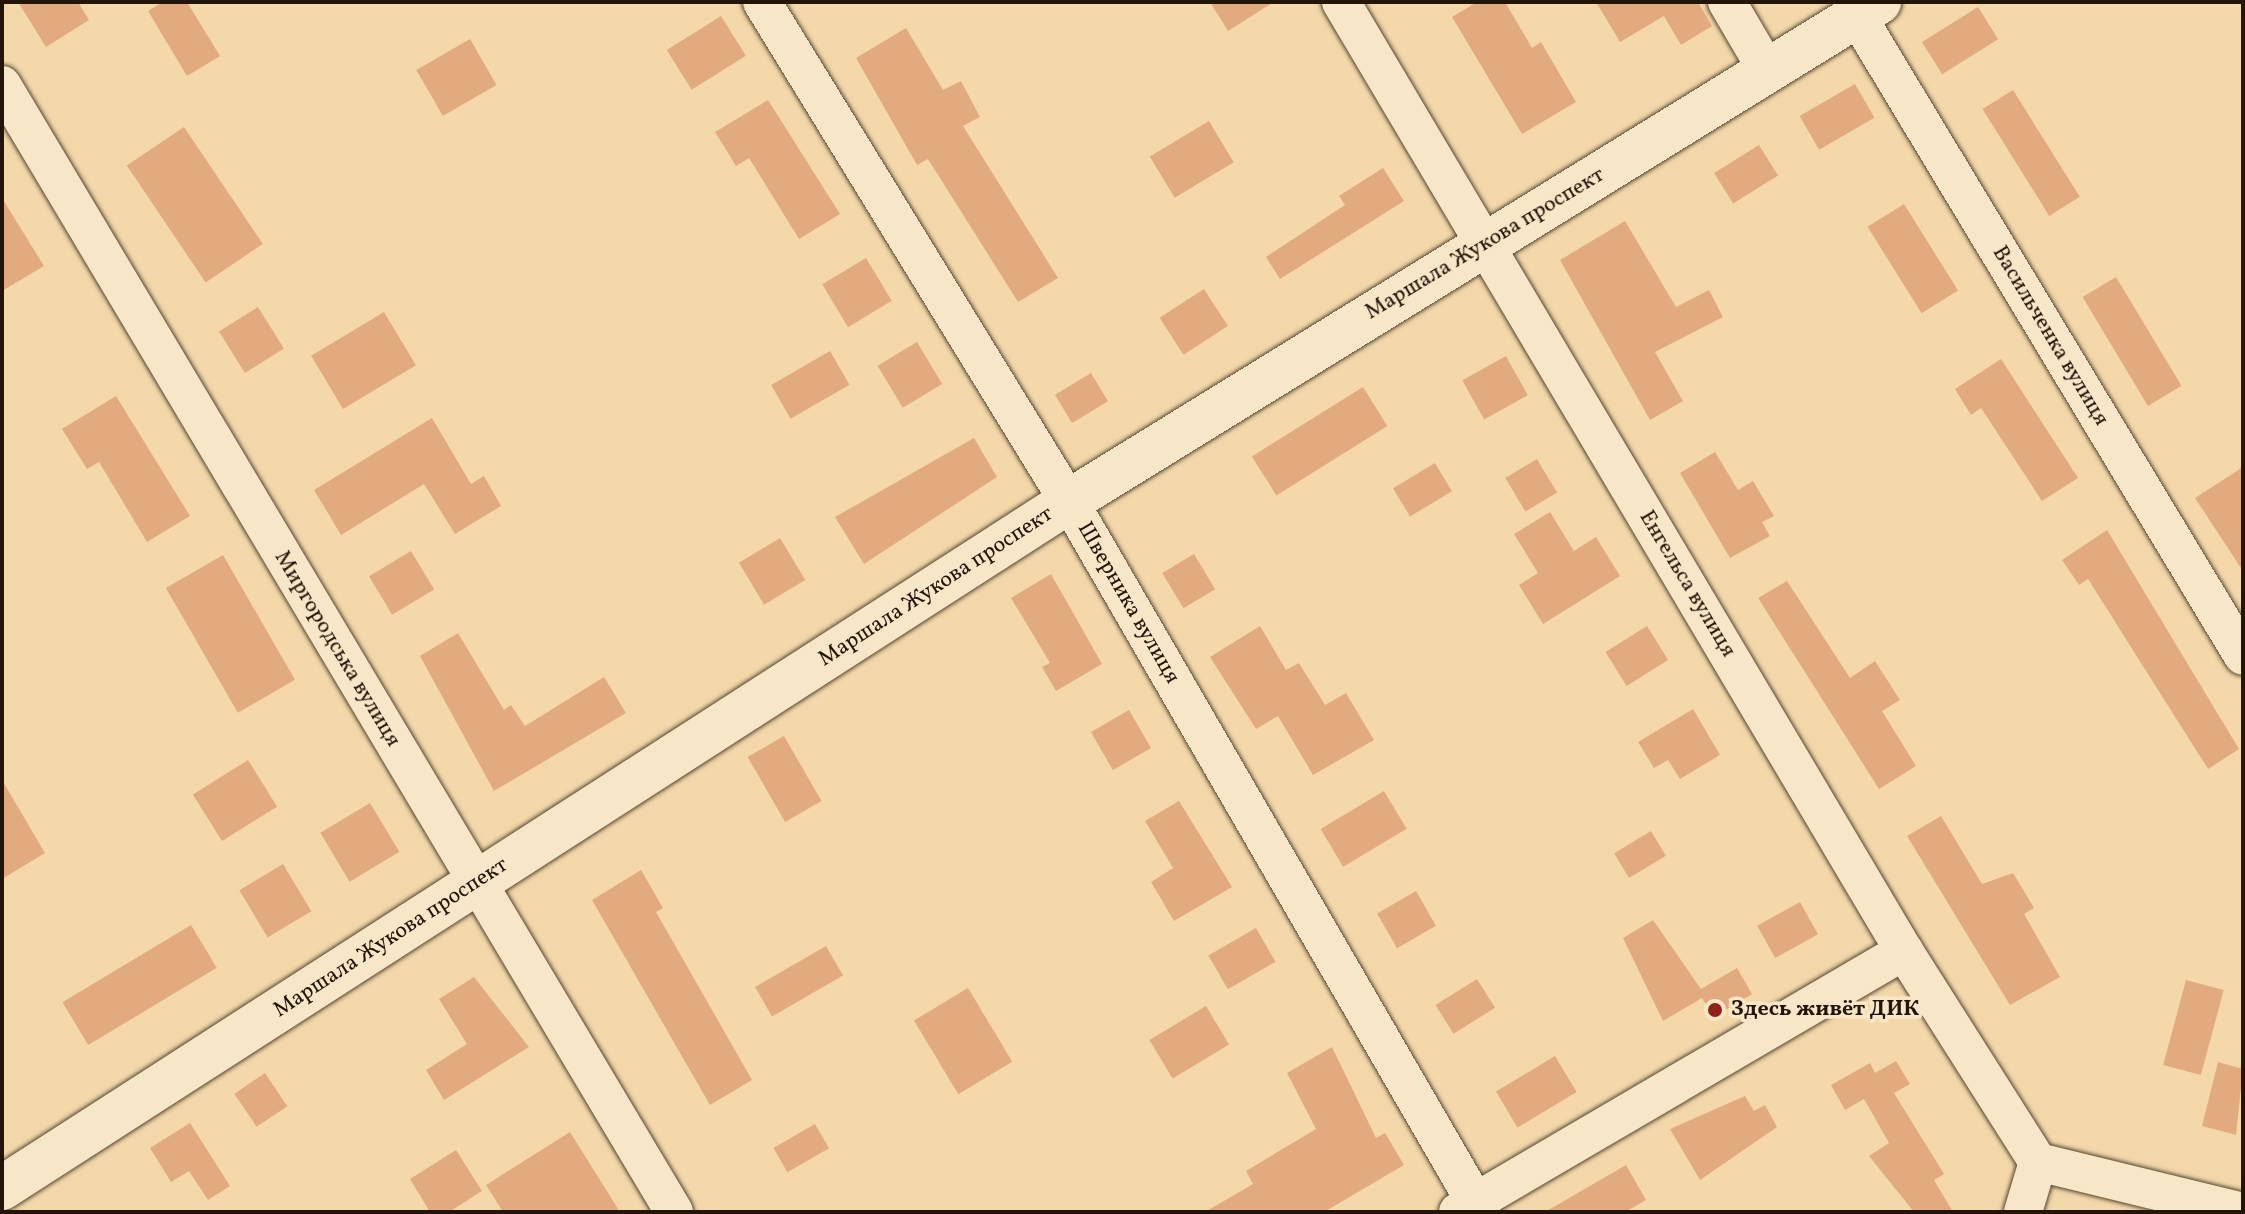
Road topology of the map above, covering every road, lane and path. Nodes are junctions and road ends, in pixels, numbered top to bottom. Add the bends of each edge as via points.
1 (762, 2) edge
2 (1341, 2) edge
3 (1727, 2) edge
4 (1868, 9) edge
5 (1768, 72) junction
6 (2, 85) edge
7 (1486, 243) junction
8 (1068, 502) junction
9 (2243, 656) edge
10 (476, 884) junction
11 (1904, 951) junction
12 (2038, 1162) junction
13 (2, 1188) edge
14 (1472, 1209) edge
15 (674, 1212) edge
16 (2023, 1212) edge
17 (2243, 1212) edge

1 - 8 street, Шверника вулиця
2 - 7 street, Енгельса вулиця
3 - 5 street
4 - 5 street, Маршала Жукова проспект
4 - 9 street, Васильченка вулиця
5 - 7 street, Маршала Жукова проспект
6 - 10 street, Миргородська вулиця
7 - 8 street, Маршала Жукова проспект
7 - 11 street, Енгельса вулиця
8 - 10 street, Маршала Жукова проспект
8 - 14 street, Шверника вулиця
10 - 13 street, Маршала Жукова проспект
10 - 15 street, Миргородська вулиця
11 - 12 street, Енгельса вулиця
11 - 14 street
12 - 16 street
12 - 17 street

